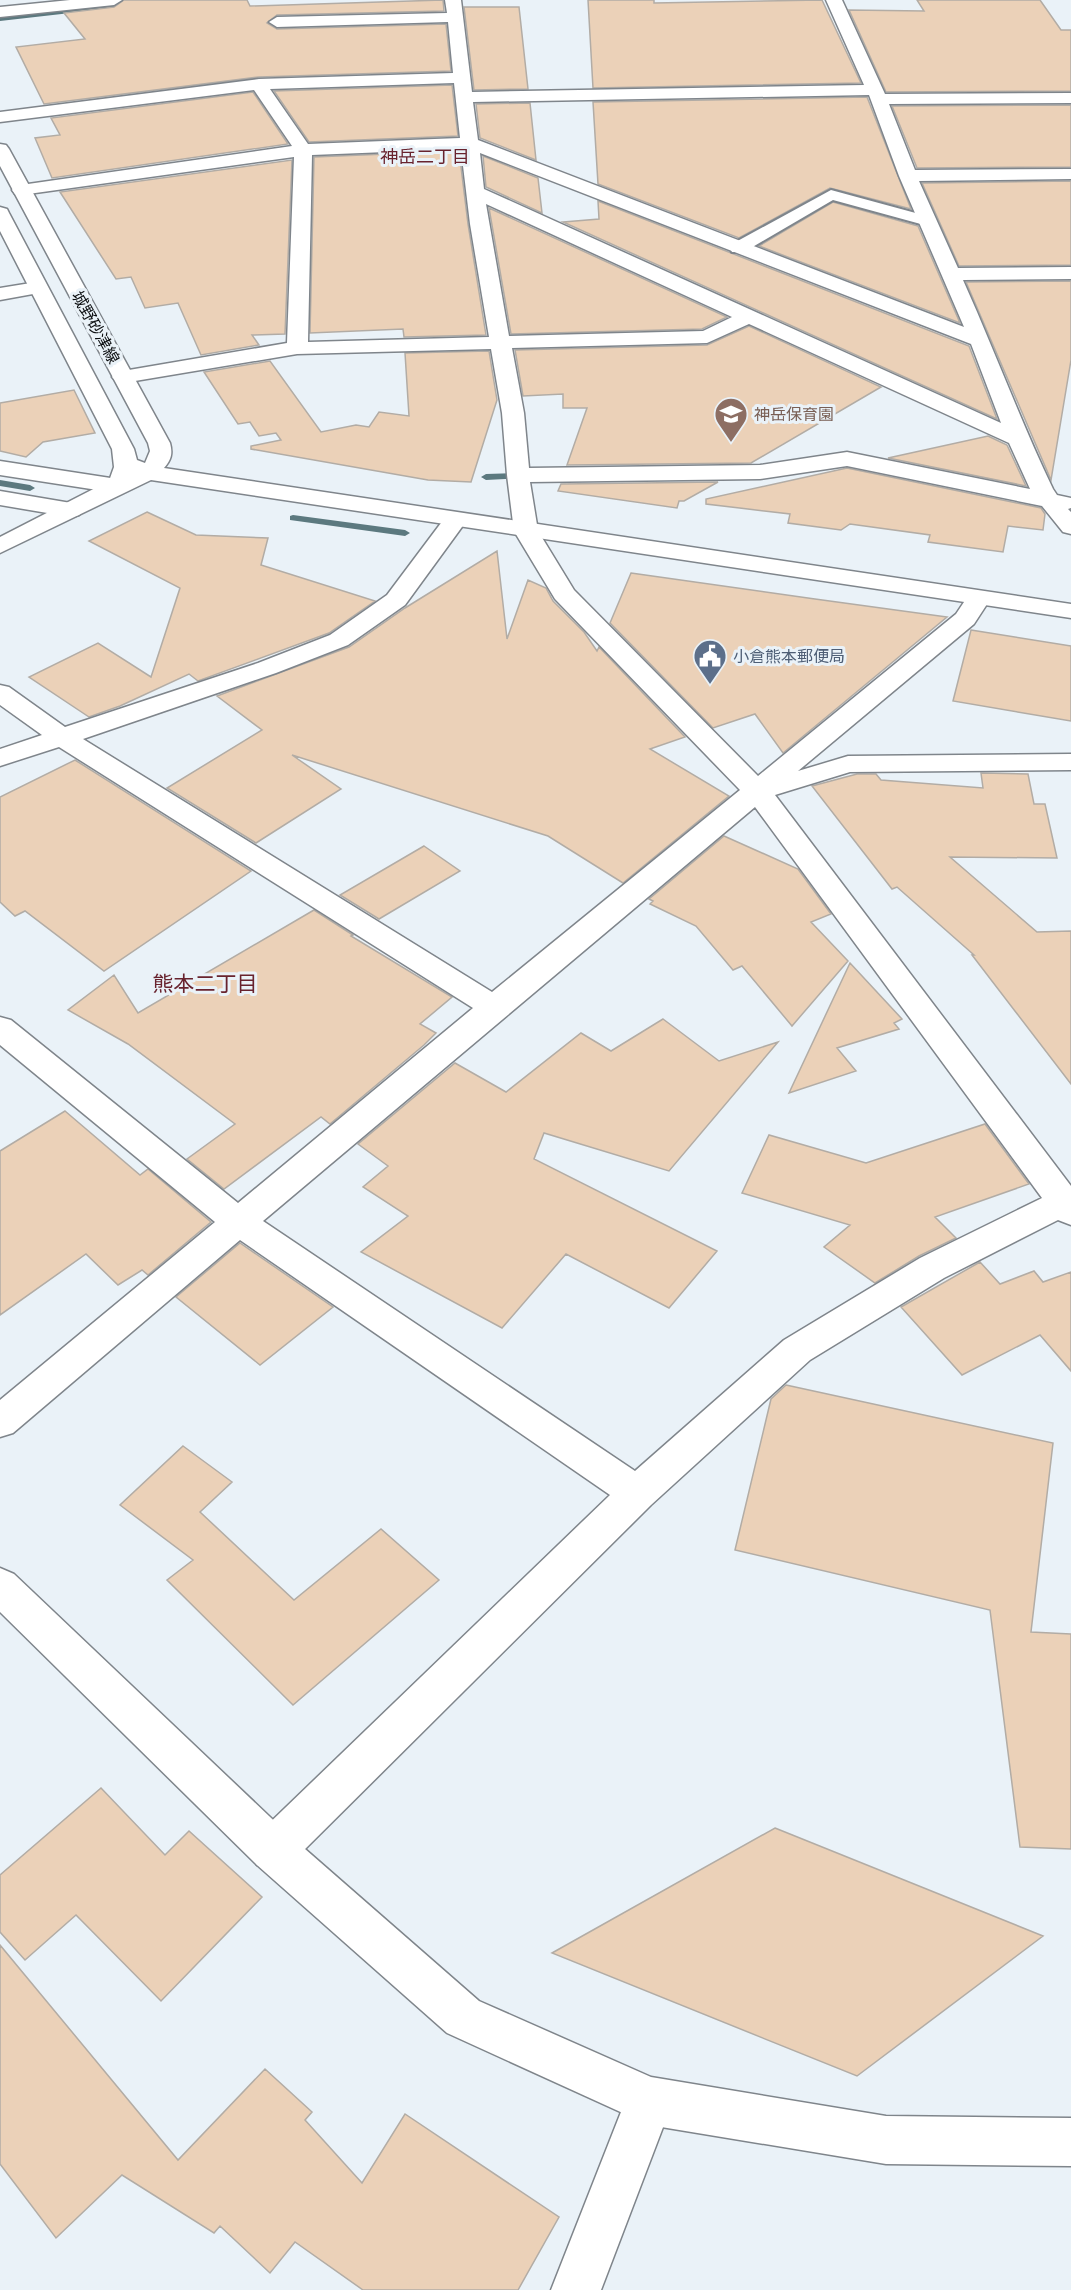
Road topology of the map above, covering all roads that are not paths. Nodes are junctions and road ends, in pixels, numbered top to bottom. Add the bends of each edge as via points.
1 (107, 0) edge
2 (453, 0) edge
3 (834, 0) edge
4 (0, 12) edge
5 (455, 18) junction
6 (277, 22) dead end
7 (463, 78) junction
8 (260, 84) junction
9 (876, 94) junction
10 (465, 98) junction
11 (1071, 98) edge
12 (0, 117) edge
13 (470, 143) junction
14 (0, 149) edge
15 (303, 150) junction
16 (1071, 174) edge
17 (908, 176) junction
18 (21, 190) junction
19 (476, 192) junction
20 (0, 213) edge
21 (928, 221) junction
22 (738, 248) junction
23 (951, 273) junction
24 (1071, 273) edge
25 (37, 288) junction
26 (0, 294) edge
27 (747, 317) junction
28 (980, 340) junction
29 (502, 343) junction
30 (297, 348) junction
31 (123, 377) junction
32 (1018, 439) junction
33 (159, 443) junction
34 (128, 464) junction
35 (0, 468) edge
36 (149, 473) junction
37 (193, 479) junction
38 (519, 480) junction
39 (117, 486) junction
40 (0, 498) edge
41 (1055, 499) edge
42 (71, 510) junction
43 (455, 520) junction
44 (1071, 527) edge
45 (526, 531) junction
46 (0, 546) edge
47 (979, 598) junction
48 (1071, 611) edge
49 (0, 693) edge
50 (60, 736) junction
51 (0, 758) edge
52 (1071, 762) edge
53 (758, 792) junction
54 (494, 1008) junction
55 (0, 1028) edge
56 (1068, 1204) edge
57 (239, 1222) junction
58 (0, 1422) edge
59 (637, 1493) junction
60 (0, 1586) edge
61 (273, 1850) junction
62 (649, 2101) junction
63 (1071, 2142) edge
64 (576, 2290) edge

1 - 4 street
2 - 5 street
3 - 9 street
5 - 6 street
5 - 7 street
7 - 8 street
7 - 10 street
8 - 12 street
8 - 15 street
9 - 10 street
9 - 11 street
9 - 17 street
10 - 13 street
13 - 15 street
13 - 19 street
13 - 22 street
14 - 18 street, 城野砂津線
15 - 18 street
15 - 30 street
16 - 17 street
17 - 21 street
18 - 31 street, 城野砂津線
19 - 27 street
19 - 29 street
20 - 25 street, 城野砂津線
21 - 22 lane via 831,195
21 - 23 street
22 - 28 street
23 - 24 street
23 - 28 street
25 - 26 street
25 - 34 street, 城野砂津線
27 - 29 street via 707,337
27 - 32 street
28 - 32 street
29 - 30 street
29 - 38 street
30 - 31 street
31 - 33 street, 城野砂津線
32 - 41 street
33 - 36 street via 159,460
33 - 37 street, 城野砂津線 via 178,469
34 - 36 street
34 - 39 street
35 - 39 street
36 - 37 street
36 - 39 street
37 - 43 street
38 - 41 street via 760,472 847,459
38 - 45 street
39 - 42 street
40 - 42 street
41 - 44 street
42 - 46 street
43 - 45 street
43 - 50 street via 396,600 339,640 267,668
45 - 47 street
45 - 53 street via 564,594
47 - 48 street
47 - 53 street via 965,619
49 - 50 street
50 - 51 street
50 - 54 street
52 - 53 street via 848,764
53 - 54 street
53 - 56 street
54 - 57 street
55 - 57 street
56 - 59 street via 932,1268 797,1350
57 - 58 street
57 - 59 street
59 - 61 street
60 - 61 street
61 - 62 street via 463,2017
62 - 63 street via 886,2140
62 - 64 street

